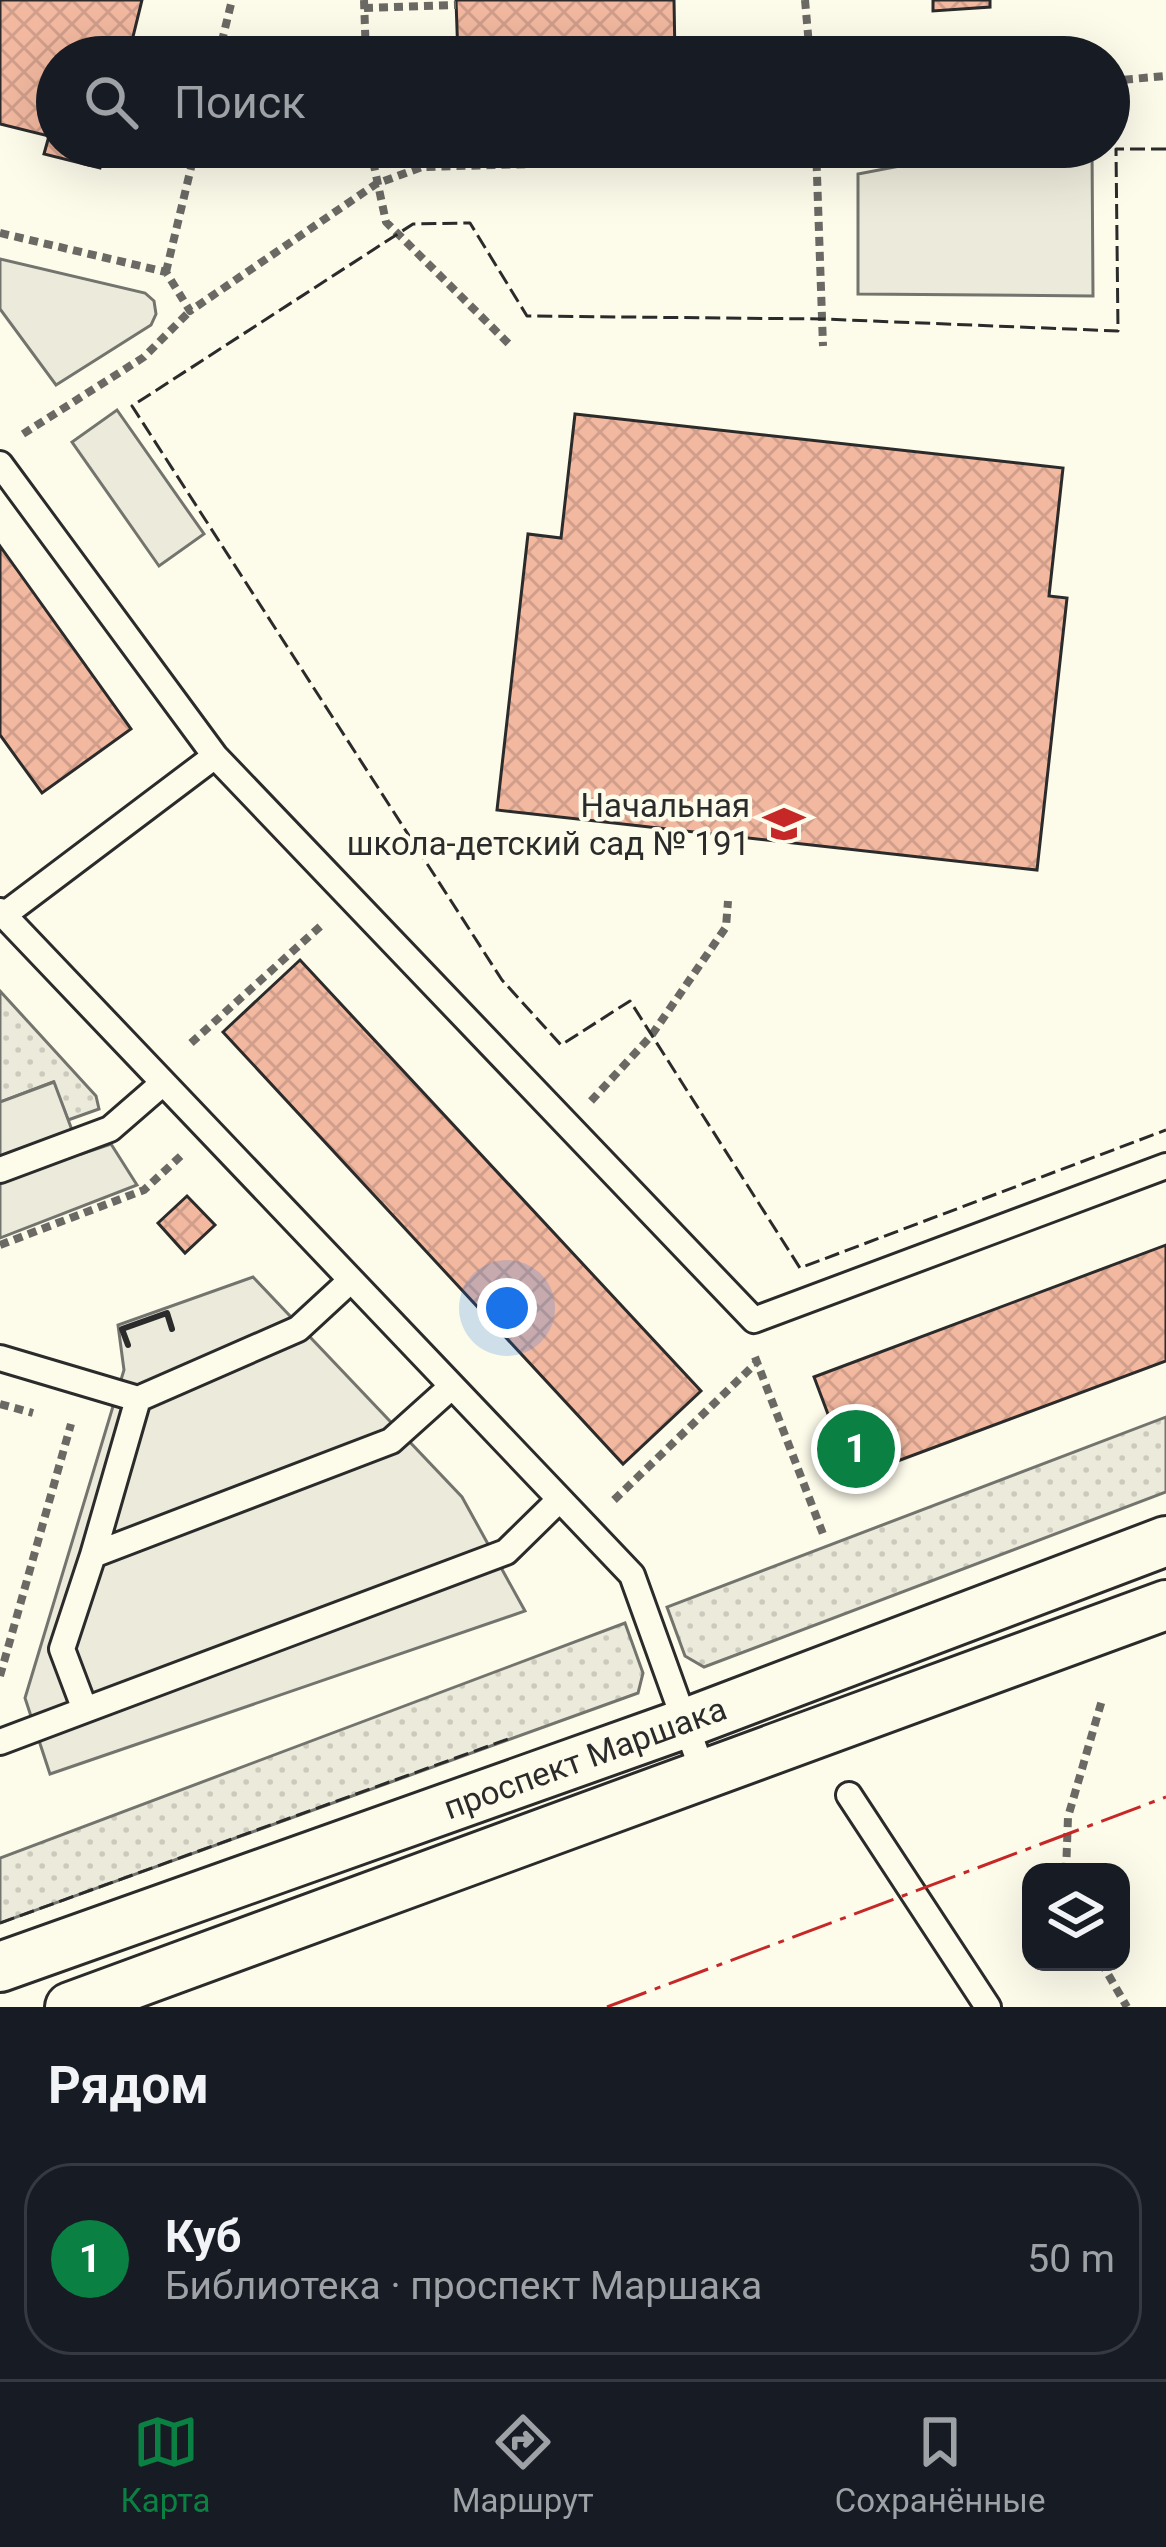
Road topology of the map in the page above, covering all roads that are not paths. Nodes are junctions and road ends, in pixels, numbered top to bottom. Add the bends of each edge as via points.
1 (0, 464) edge
2 (215, 755) junction
3 (2, 913) edge
4 (163, 1083) junction
5 (1166, 1166) edge
6 (0, 1170) edge
7 (350, 1281) junction
8 (0, 1358) edge
9 (450, 1388) junction
10 (138, 1400) junction
11 (559, 1500) junction
12 (1166, 1541) edge
13 (94, 1556) junction
14 (1166, 1605) edge
15 (85, 1710) junction
16 (686, 1723) junction
17 (0, 1742) edge
18 (704, 1775) junction
19 (849, 1795) dead end
20 (0, 1966) edge
21 (70, 2007) edge
22 (988, 2007) edge

1 - 2 lane
2 - 3 lane
2 - 5 lane via 754,1320
3 - 4 lane
4 - 6 lane via 110,1129
4 - 7 lane
7 - 9 lane
7 - 10 lane via 298,1328
8 - 10 lane
9 - 11 lane
9 - 13 lane via 391,1441
10 - 13 lane
11 - 15 lane via 506,1552
11 - 16 lane via 632,1575
12 - 16 street, проспект Маршака
13 - 15 lane via 62,1649
14 - 18 street, проспект Маршака
15 - 17 lane
16 - 18 lane
16 - 20 street, проспект Маршака
18 - 21 street, проспект Маршака
19 - 22 lane

